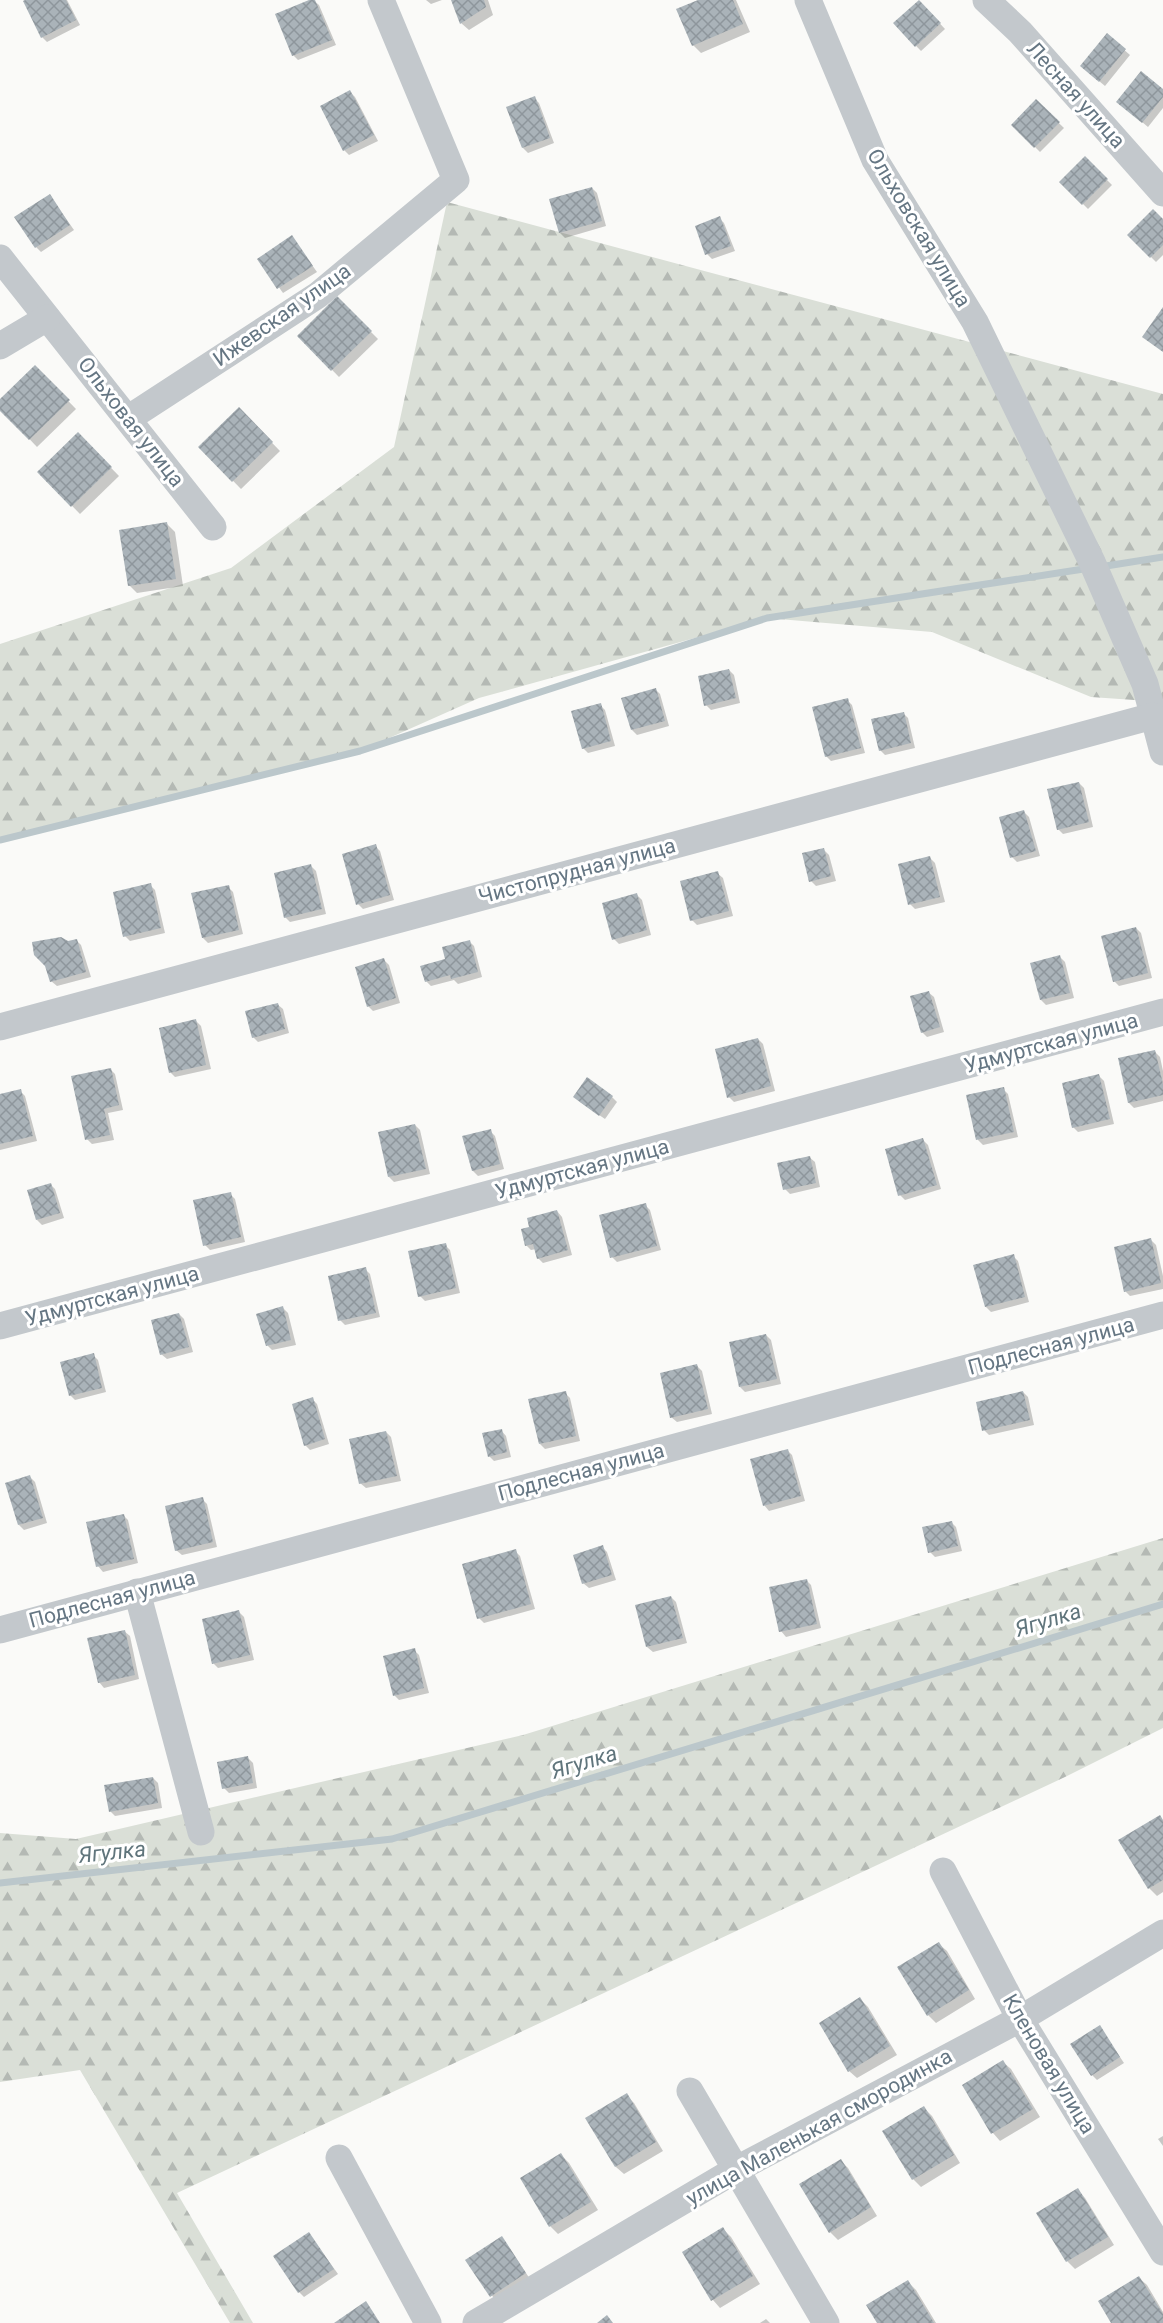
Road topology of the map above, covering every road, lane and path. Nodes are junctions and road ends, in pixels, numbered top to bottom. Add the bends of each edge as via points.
1 (381, 0) edge
2 (808, 0) edge
3 (986, 0) edge
4 (1163, 193) edge
5 (0, 258) edge
6 (47, 318) junction
7 (0, 346) edge
8 (129, 418) junction
9 (213, 527) dead end
10 (1153, 716) junction
11 (1162, 747) edge
12 (1163, 1012) edge
13 (0, 1027) edge
14 (1163, 1315) edge
15 (0, 1326) edge
16 (137, 1592) junction
17 (0, 1630) edge
18 (201, 1832) dead end
19 (943, 1871) dead end
20 (1163, 1933) edge
21 (1020, 2019) junction
22 (690, 2091) dead end
23 (339, 2158) dead end
24 (737, 2169) junction
25 (1163, 2252) edge
26 (428, 2323) edge
27 (476, 2323) edge
28 (826, 2323) edge

1 - 8 street, Ижевская улица via 456,180 318,295
2 - 10 street, Ольховская улица via 875,160 975,322 1092,562 1145,684
3 - 4 street, Лесная улица via 1020,32
5 - 6 street, Ольховая улица
6 - 7 street
6 - 8 street, Ольховая улица
8 - 9 street, Ольховая улица
10 - 11 street, Ольховская улица
10 - 13 street, Чистопрудная улица
12 - 15 street, Удмуртская улица
14 - 16 street, Подлесная улица
16 - 17 street, Подлесная улица
16 - 18 street
19 - 21 street, Кленовая улица
20 - 21 street, улица Маленькая смородинка
21 - 24 street, улица Маленькая смородинка
21 - 25 street, Кленовая улица
22 - 24 street
23 - 26 street
24 - 27 street, улица Маленькая смородинка
24 - 28 street

